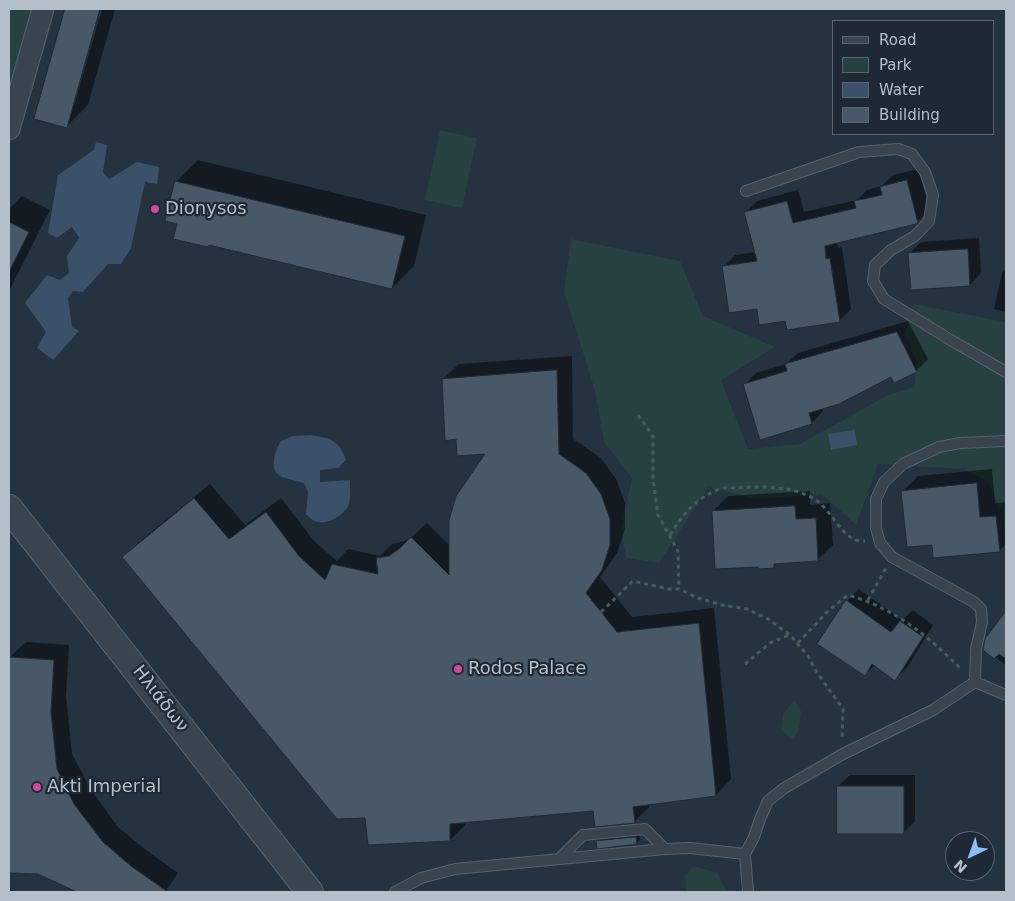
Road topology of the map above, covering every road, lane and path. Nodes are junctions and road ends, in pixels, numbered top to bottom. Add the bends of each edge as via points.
1 (43, 9) edge
2 (9, 130) edge
3 (746, 191) dead end
4 (1006, 372) edge
5 (638, 416) dead end
6 (1006, 441) edge
7 (9, 508) edge
8 (670, 535) junction
9 (880, 543) junction
10 (892, 557) junction
11 (679, 589) junction
12 (868, 600) junction
13 (601, 612) dead end
14 (790, 635) junction
15 (798, 643) junction
16 (745, 664) dead end
17 (975, 682) junction
18 (1006, 695) edge
19 (841, 755) junction
20 (665, 849) junction
21 (745, 854) junction
22 (560, 858) junction
23 (399, 890) edge
24 (310, 892) edge
25 (748, 892) edge

1 - 2 street
3 - 4 lane via 859,152 898,150 912,154 925,172 933,195 929,221 915,236 891,250 876,265 873,281 884,299
5 - 8 path via 653,436 653,479 658,516
6 - 9 lane via 939,447 903,464 884,482 876,499 876,528
7 - 24 street, Ηλιάδων
8 - 9 path via 692,505 720,489 759,486 808,495 820,503 854,539
8 - 11 path via 678,551
9 - 10 lane
10 - 12 path
10 - 17 lane via 974,602 981,609
11 - 13 path via 633,581
11 - 14 path via 698,598 747,609
12 - 15 path via 848,595
12 - 17 path via 928,637
14 - 15 path
14 - 16 path via 770,643
15 - 19 path via 843,709
17 - 18 lane
17 - 19 lane via 934,710
19 - 21 lane via 783,789 768,802
20 - 21 lane via 690,848
20 - 22 lane
20 - 22 lane via 645,829 583,835
21 - 25 lane
22 - 23 lane via 456,869 421,878

